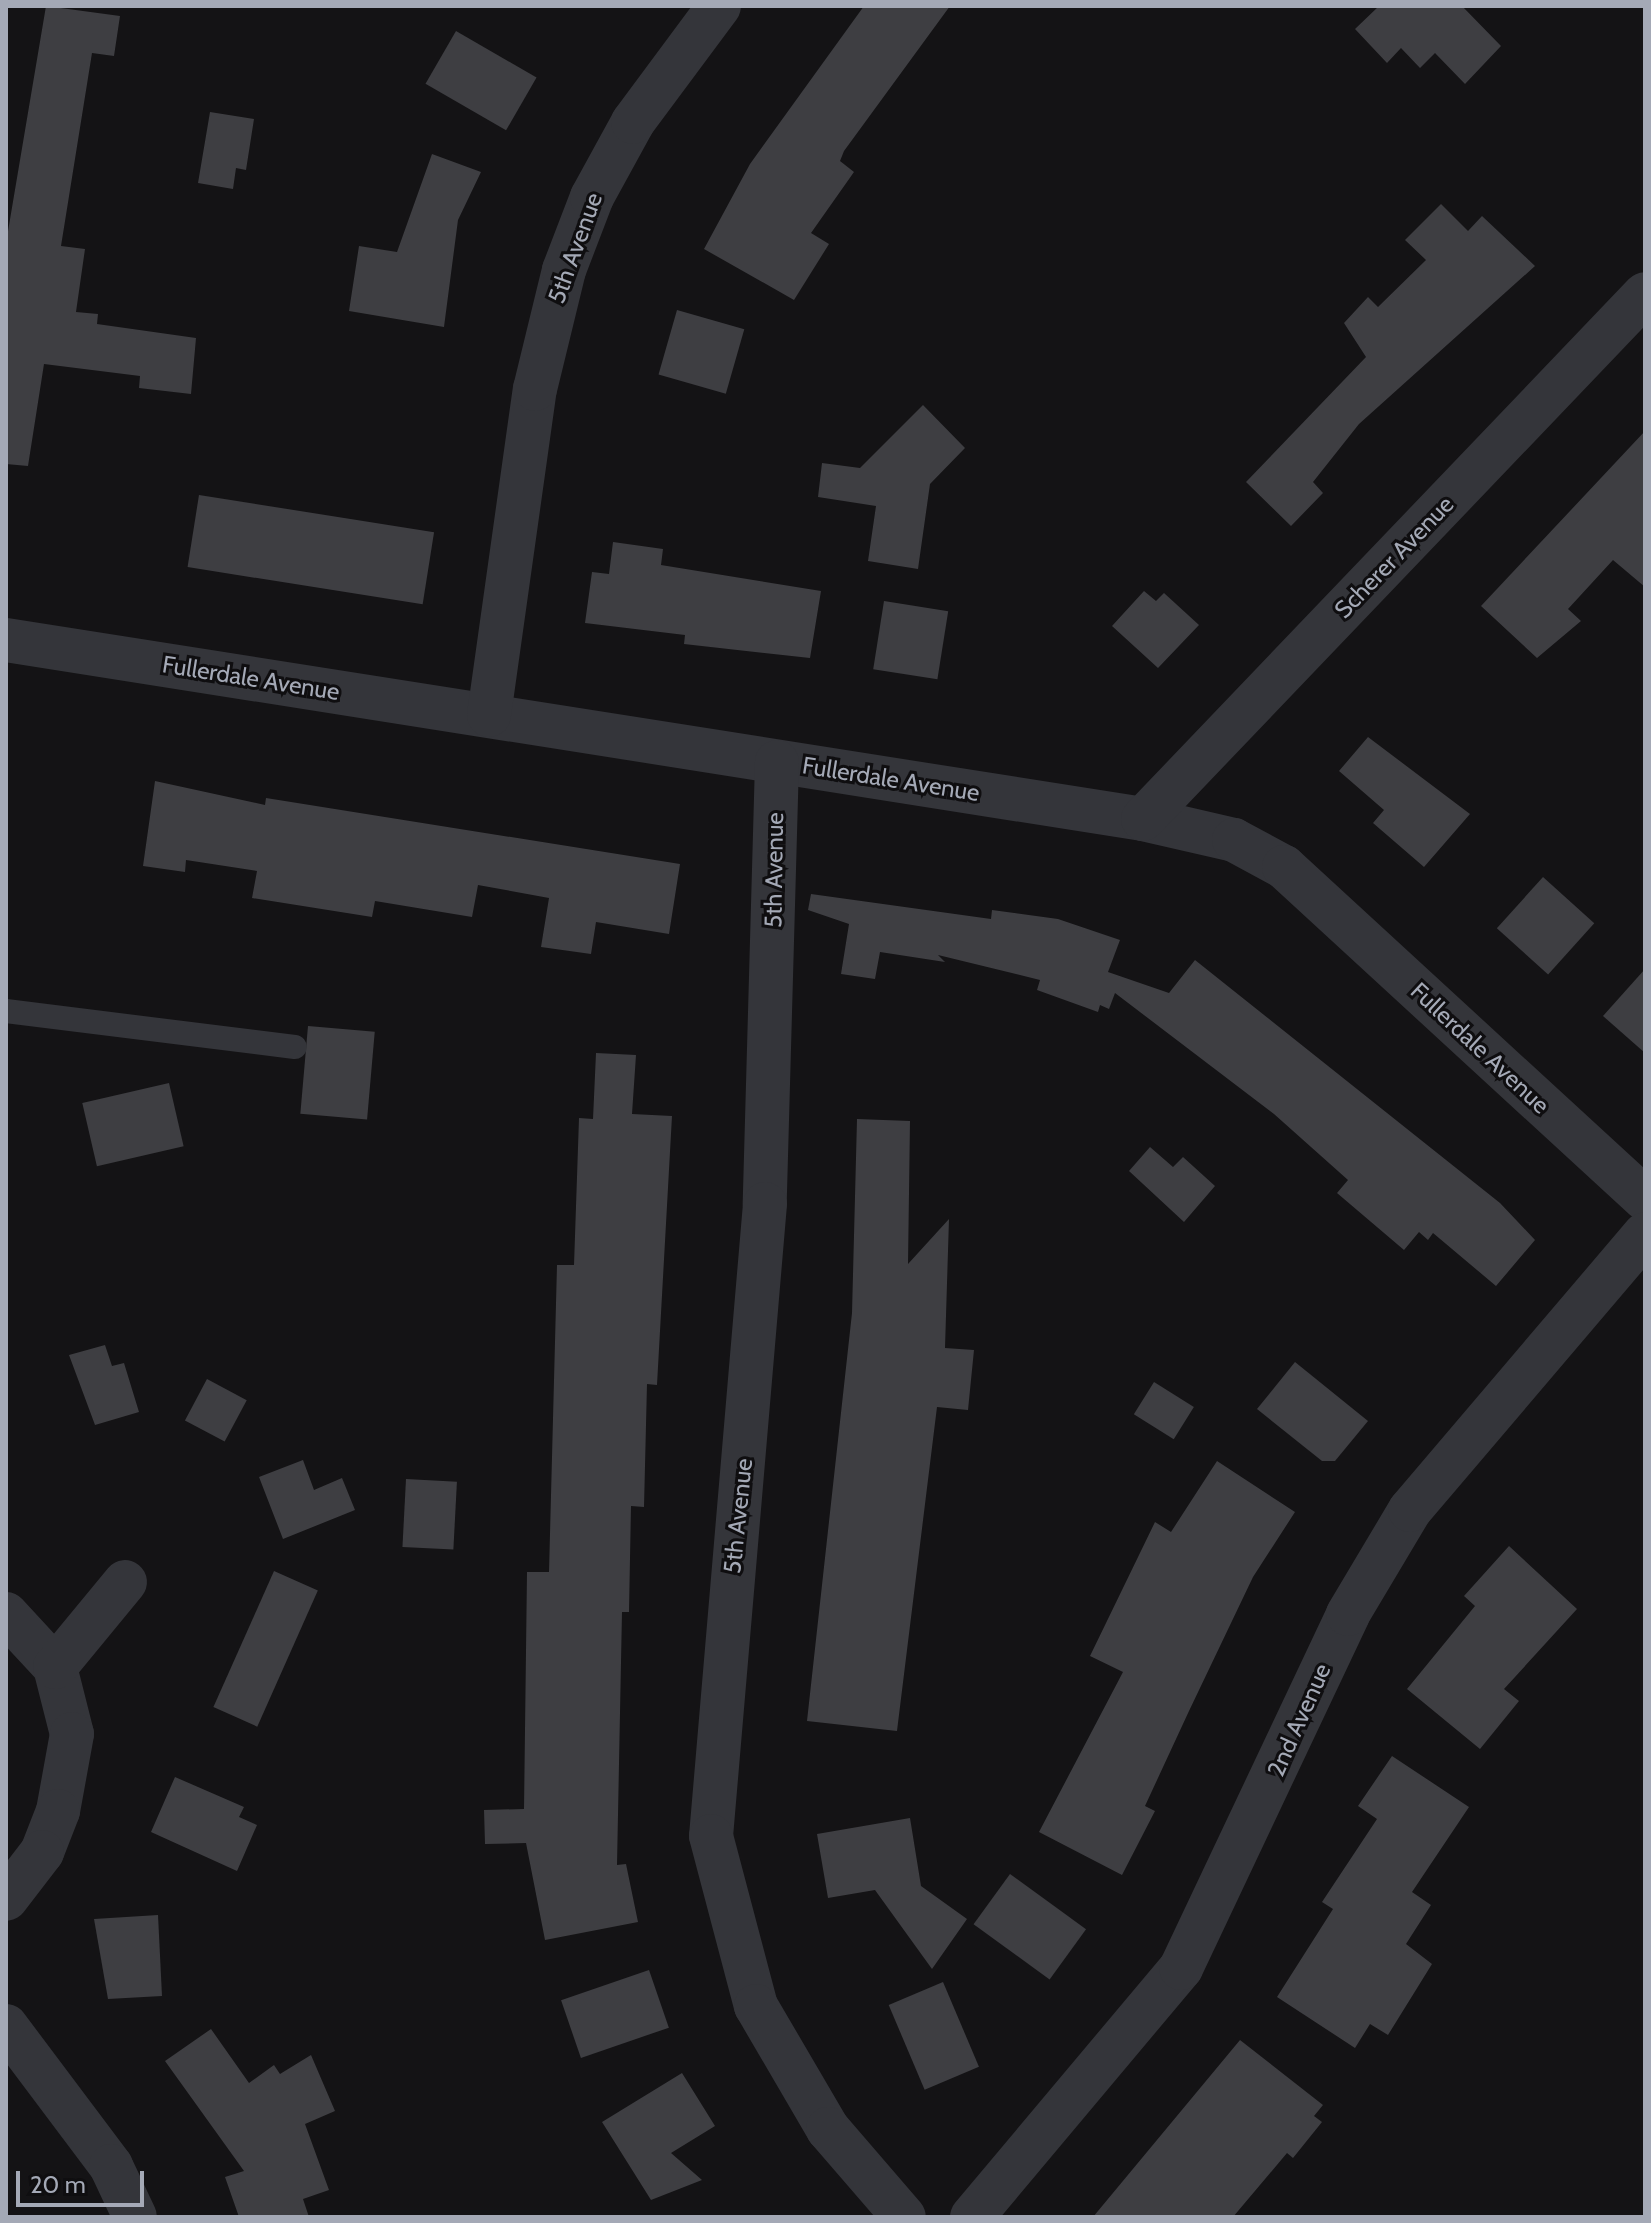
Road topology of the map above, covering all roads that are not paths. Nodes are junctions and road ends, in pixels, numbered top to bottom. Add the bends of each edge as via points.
1 (719, 6) edge
2 (1645, 294) edge
3 (6, 640) edge
4 (489, 715) junction
5 (777, 762) junction
6 (1143, 819) junction
7 (6, 1011) edge
8 (295, 1047) dead end
9 (1645, 1199) edge
10 (1645, 1234) edge
11 (125, 1582) dead end
12 (6, 1614) edge
13 (55, 1667) junction
14 (6, 1899) edge
15 (6, 2026) edge
16 (135, 2217) edge
17 (904, 2217) edge
18 (972, 2217) edge

1 - 4 street, 5th Avenue via 633,122 564,270 535,389
2 - 6 street, Scherer Avenue
3 - 4 street, Fullerdale Avenue
4 - 5 street, Fullerdale Avenue
5 - 6 street, Fullerdale Avenue
5 - 17 street, 5th Avenue via 765,1204 711,1836 756,2006 828,2129
6 - 9 street, Fullerdale Avenue via 1234,840 1284,867
7 - 8 lane
10 - 18 street, 2nd Avenue via 1410,1510 1348,1614 1181,1968
11 - 13 street
12 - 13 street
13 - 14 street via 72,1734 70,1772 42,1852
15 - 16 street via 111,2166

